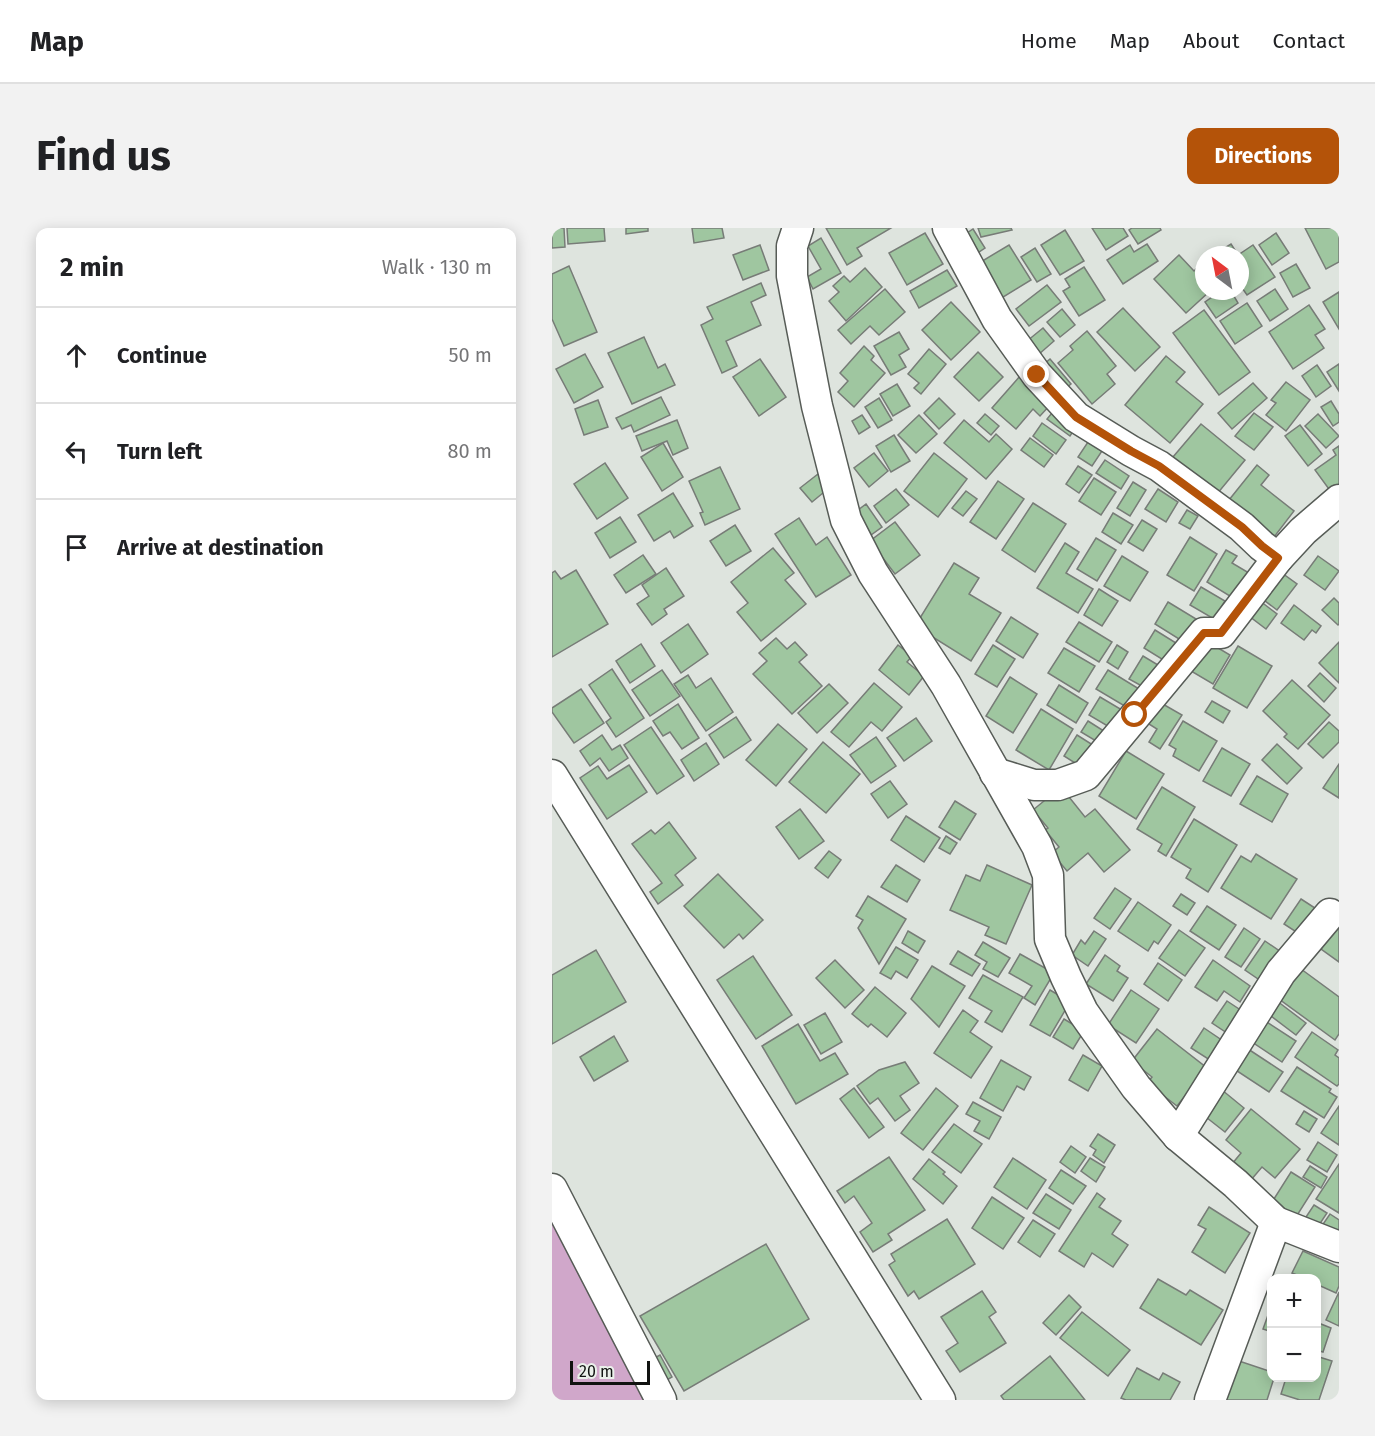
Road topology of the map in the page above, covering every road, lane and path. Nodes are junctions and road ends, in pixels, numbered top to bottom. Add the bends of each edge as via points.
1 (798, 228) edge
2 (948, 228) edge
3 (1339, 500) edge
4 (1278, 558) junction
5 (995, 773) junction
6 (552, 775) edge
7 (1330, 914) dead end
8 (1178, 1136) junction
9 (552, 1189) edge
10 (1276, 1222) junction
11 (1339, 1247) edge
12 (661, 1400) edge
13 (940, 1400) edge
14 (1210, 1400) edge

1 - 5 street via 792,246 792,276 817,406 846,520 873,573 946,685
2 - 4 street via 997,319 1037,375 1076,417 1159,466
3 - 4 street
4 - 5 street via 1221,633 1204,633 1086,775 1058,785 1034,785
5 - 8 street via 1037,846 1047,875 1050,939 1083,1012 1136,1087
6 - 13 street
7 - 8 street via 1281,972
8 - 10 street
9 - 12 street
10 - 11 street
10 - 14 street

